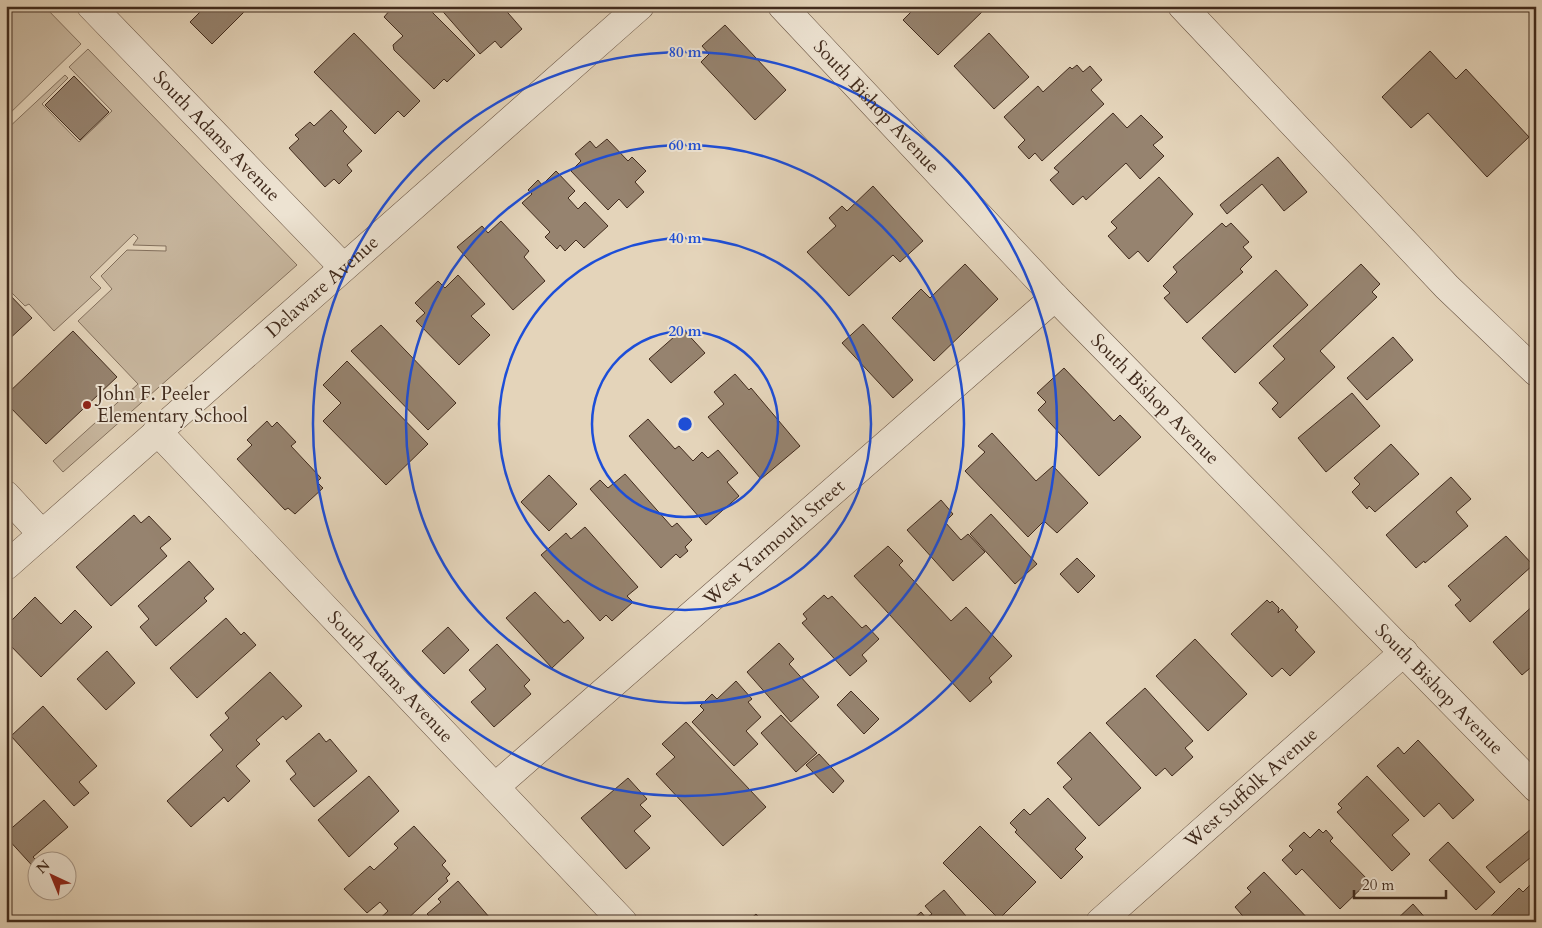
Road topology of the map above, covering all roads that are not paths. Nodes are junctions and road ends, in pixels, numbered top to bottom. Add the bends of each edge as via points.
1 (91, 6) edge
2 (640, 6) edge
3 (782, 6) edge
4 (1182, 6) edge
5 (343, 267) junction
6 (1055, 297) junction
7 (1536, 372) edge
8 (157, 431) junction
9 (6, 495) edge
10 (42, 534) junction
11 (6, 566) edge
12 (1404, 652) junction
13 (495, 787) junction
14 (1536, 788) edge
15 (623, 922) edge
16 (1100, 922) edge

1 - 5 street, South Adams Avenue
2 - 5 street, Delaware Avenue
3 - 6 street, South Bishop Avenue
4 - 7 street via 1447,287
5 - 8 street, Delaware Avenue
6 - 12 street, South Bishop Avenue
6 - 13 street, West Yarmouth Street
8 - 10 street, Delaware Avenue
8 - 13 street, South Adams Avenue
9 - 10 street
10 - 11 street, Delaware Avenue
12 - 14 street, South Bishop Avenue
12 - 16 street, West Suffolk Avenue
13 - 15 street, South Adams Avenue

